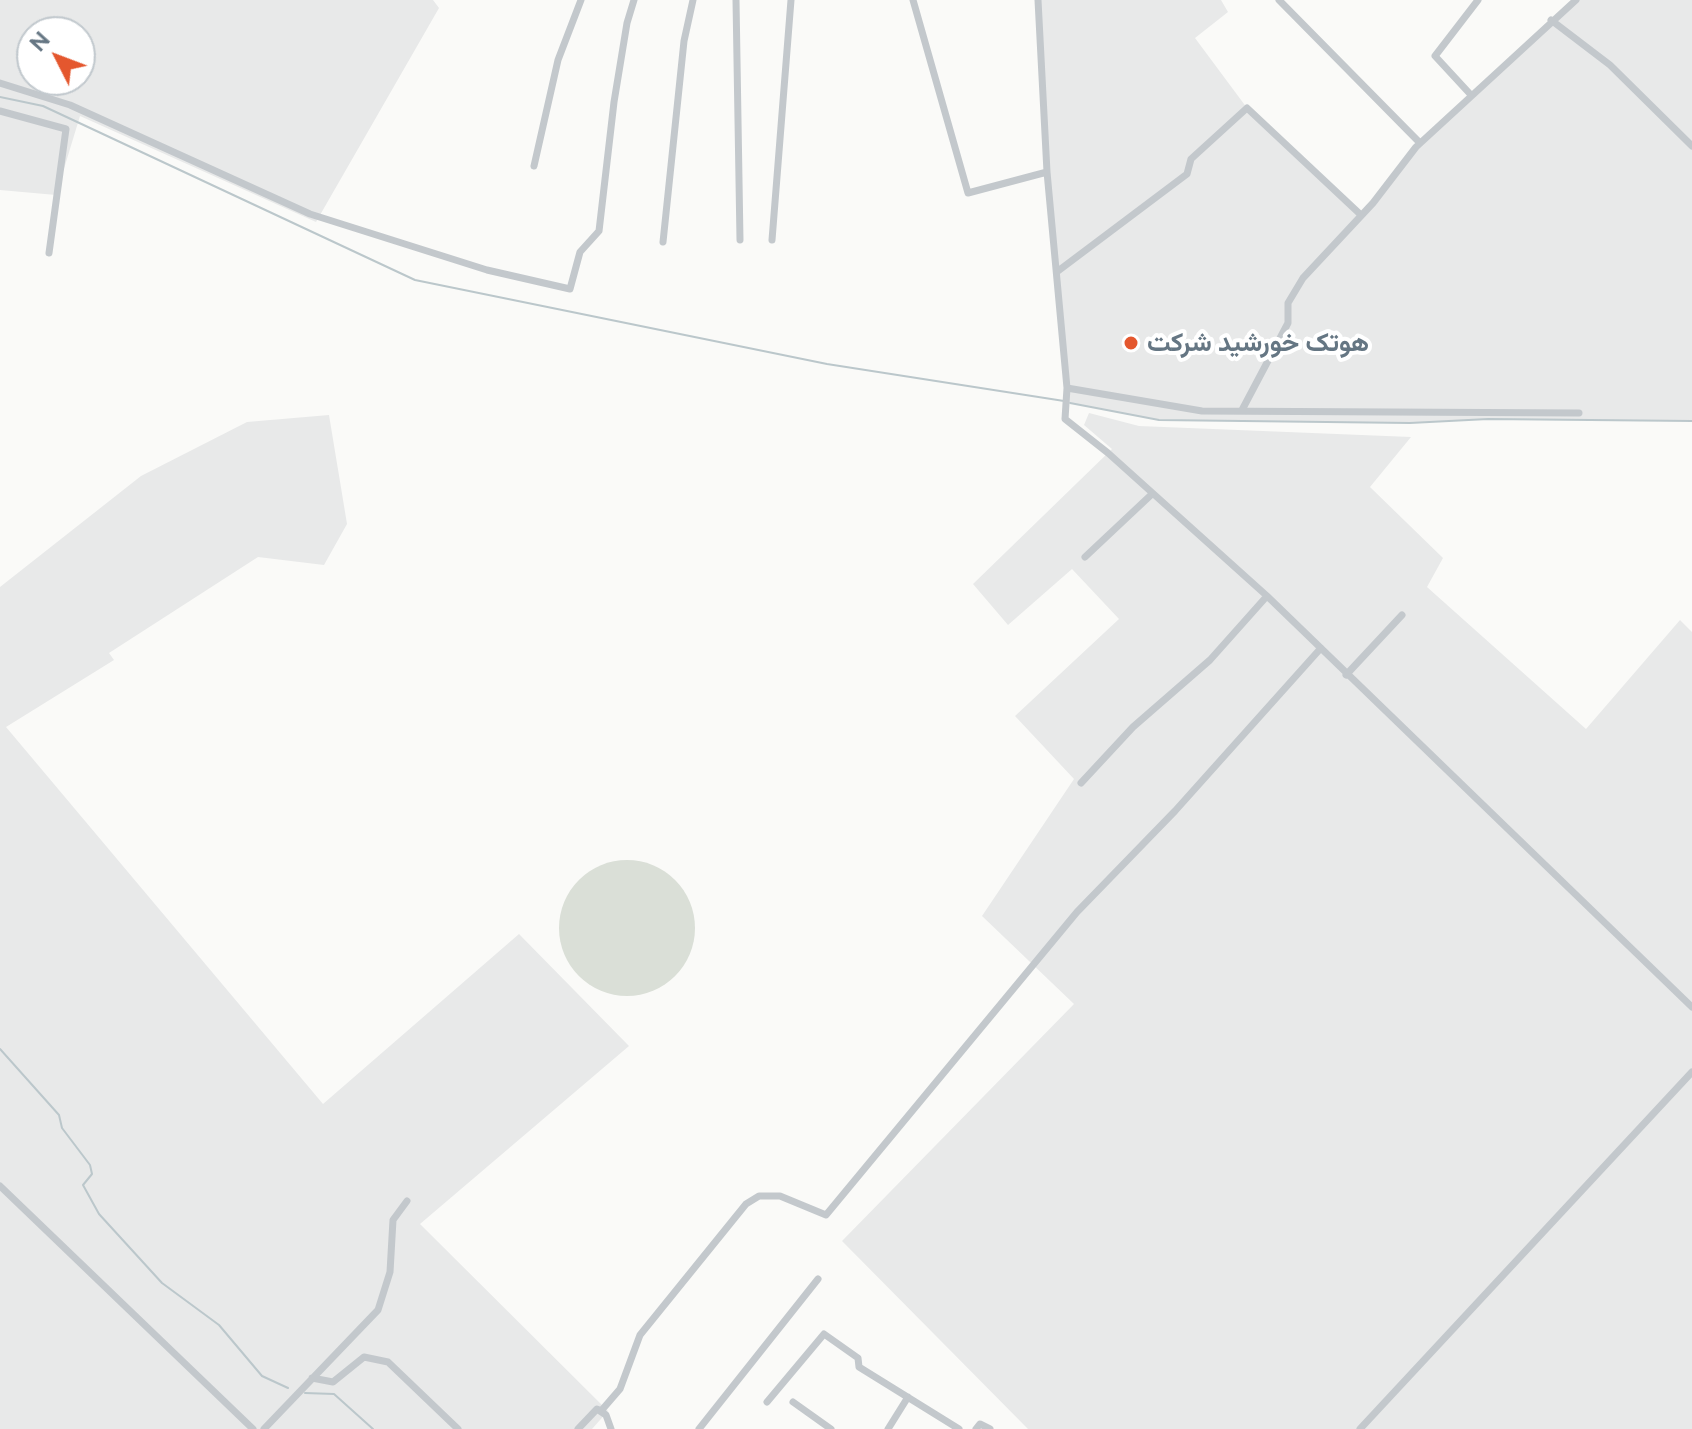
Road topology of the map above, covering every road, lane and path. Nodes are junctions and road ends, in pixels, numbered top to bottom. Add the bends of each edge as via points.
1 (581, 0) edge
2 (634, 0) edge
3 (693, 0) edge
4 (736, 0) edge
5 (791, 0) edge
6 (913, 0) edge
7 (1038, 0) edge
8 (1279, 0) edge
9 (1478, 0) edge
10 (1576, 0) edge
11 (1551, 20) junction
12 (0, 83) edge
13 (1471, 95) junction
14 (0, 111) edge
15 (1420, 143) junction
16 (1692, 146) edge
17 (534, 166) dead end
18 (1047, 172) junction
19 (1361, 215) junction
20 (740, 240) dead end
21 (772, 240) dead end
22 (663, 242) dead end
23 (49, 253) dead end
24 (1058, 271) junction
25 (1067, 388) junction
26 (1242, 410) junction
27 (1579, 413) dead end
28 (1152, 494) junction
29 (1085, 557) dead end
30 (1267, 596) junction
31 (1402, 615) dead end
32 (1321, 648) junction
33 (1346, 675) junction
34 (1081, 783) dead end
35 (1692, 1007) edge
36 (1692, 1072) edge
37 (0, 1186) edge
38 (407, 1201) dead end
39 (818, 1279) dead end
40 (312, 1378) junction
41 (908, 1397) junction
42 (767, 1402) dead end
43 (793, 1402) dead end
44 (601, 1411) junction
45 (817, 1426) edge
46 (253, 1429) edge
47 (264, 1429) edge
48 (458, 1429) edge
49 (578, 1429) edge
50 (611, 1429) edge
51 (699, 1429) edge
52 (831, 1429) edge
53 (888, 1429) edge
54 (959, 1429) edge
55 (976, 1429) edge
56 (990, 1429) edge
57 (1360, 1429) edge

1 - 17 street via 558,60
2 - 12 street via 616,86 599,231 580,252 570,289 487,270 310,214 70,105
3 - 22 street
4 - 20 street
5 - 21 street
6 - 18 street via 968,193
7 - 18 street
8 - 15 street
9 - 13 street via 1435,56
10 - 11 street
11 - 13 street
11 - 16 street via 1610,65
13 - 15 street
14 - 23 street via 66,129
15 - 19 street
18 - 24 street
19 - 24 street via 1247,108 1191,159 1187,174
19 - 26 street via 1303,278 1288,303 1288,323
24 - 25 street
25 - 26 street via 1202,411
25 - 28 street via 1065,419
26 - 27 street
28 - 29 street
28 - 30 street
30 - 32 street
30 - 34 street via 1210,660 1133,727
31 - 33 street
32 - 33 street
32 - 44 street via 1077,912 826,1215 780,1196 759,1196 746,1204 640,1335 620,1389
33 - 35 street
36 - 57 street
37 - 46 street
38 - 40 street via 393,1220 390,1272 378,1310
39 - 51 street
40 - 47 street
40 - 48 street via 333,1382 364,1357 388,1362
41 - 42 street via 859,1367 858,1358 824,1334
41 - 53 street
41 - 54 street
43 - 45 street
44 - 49 street via 597,1409
44 - 50 street
45 - 52 street
55 - 56 street via 980,1424

